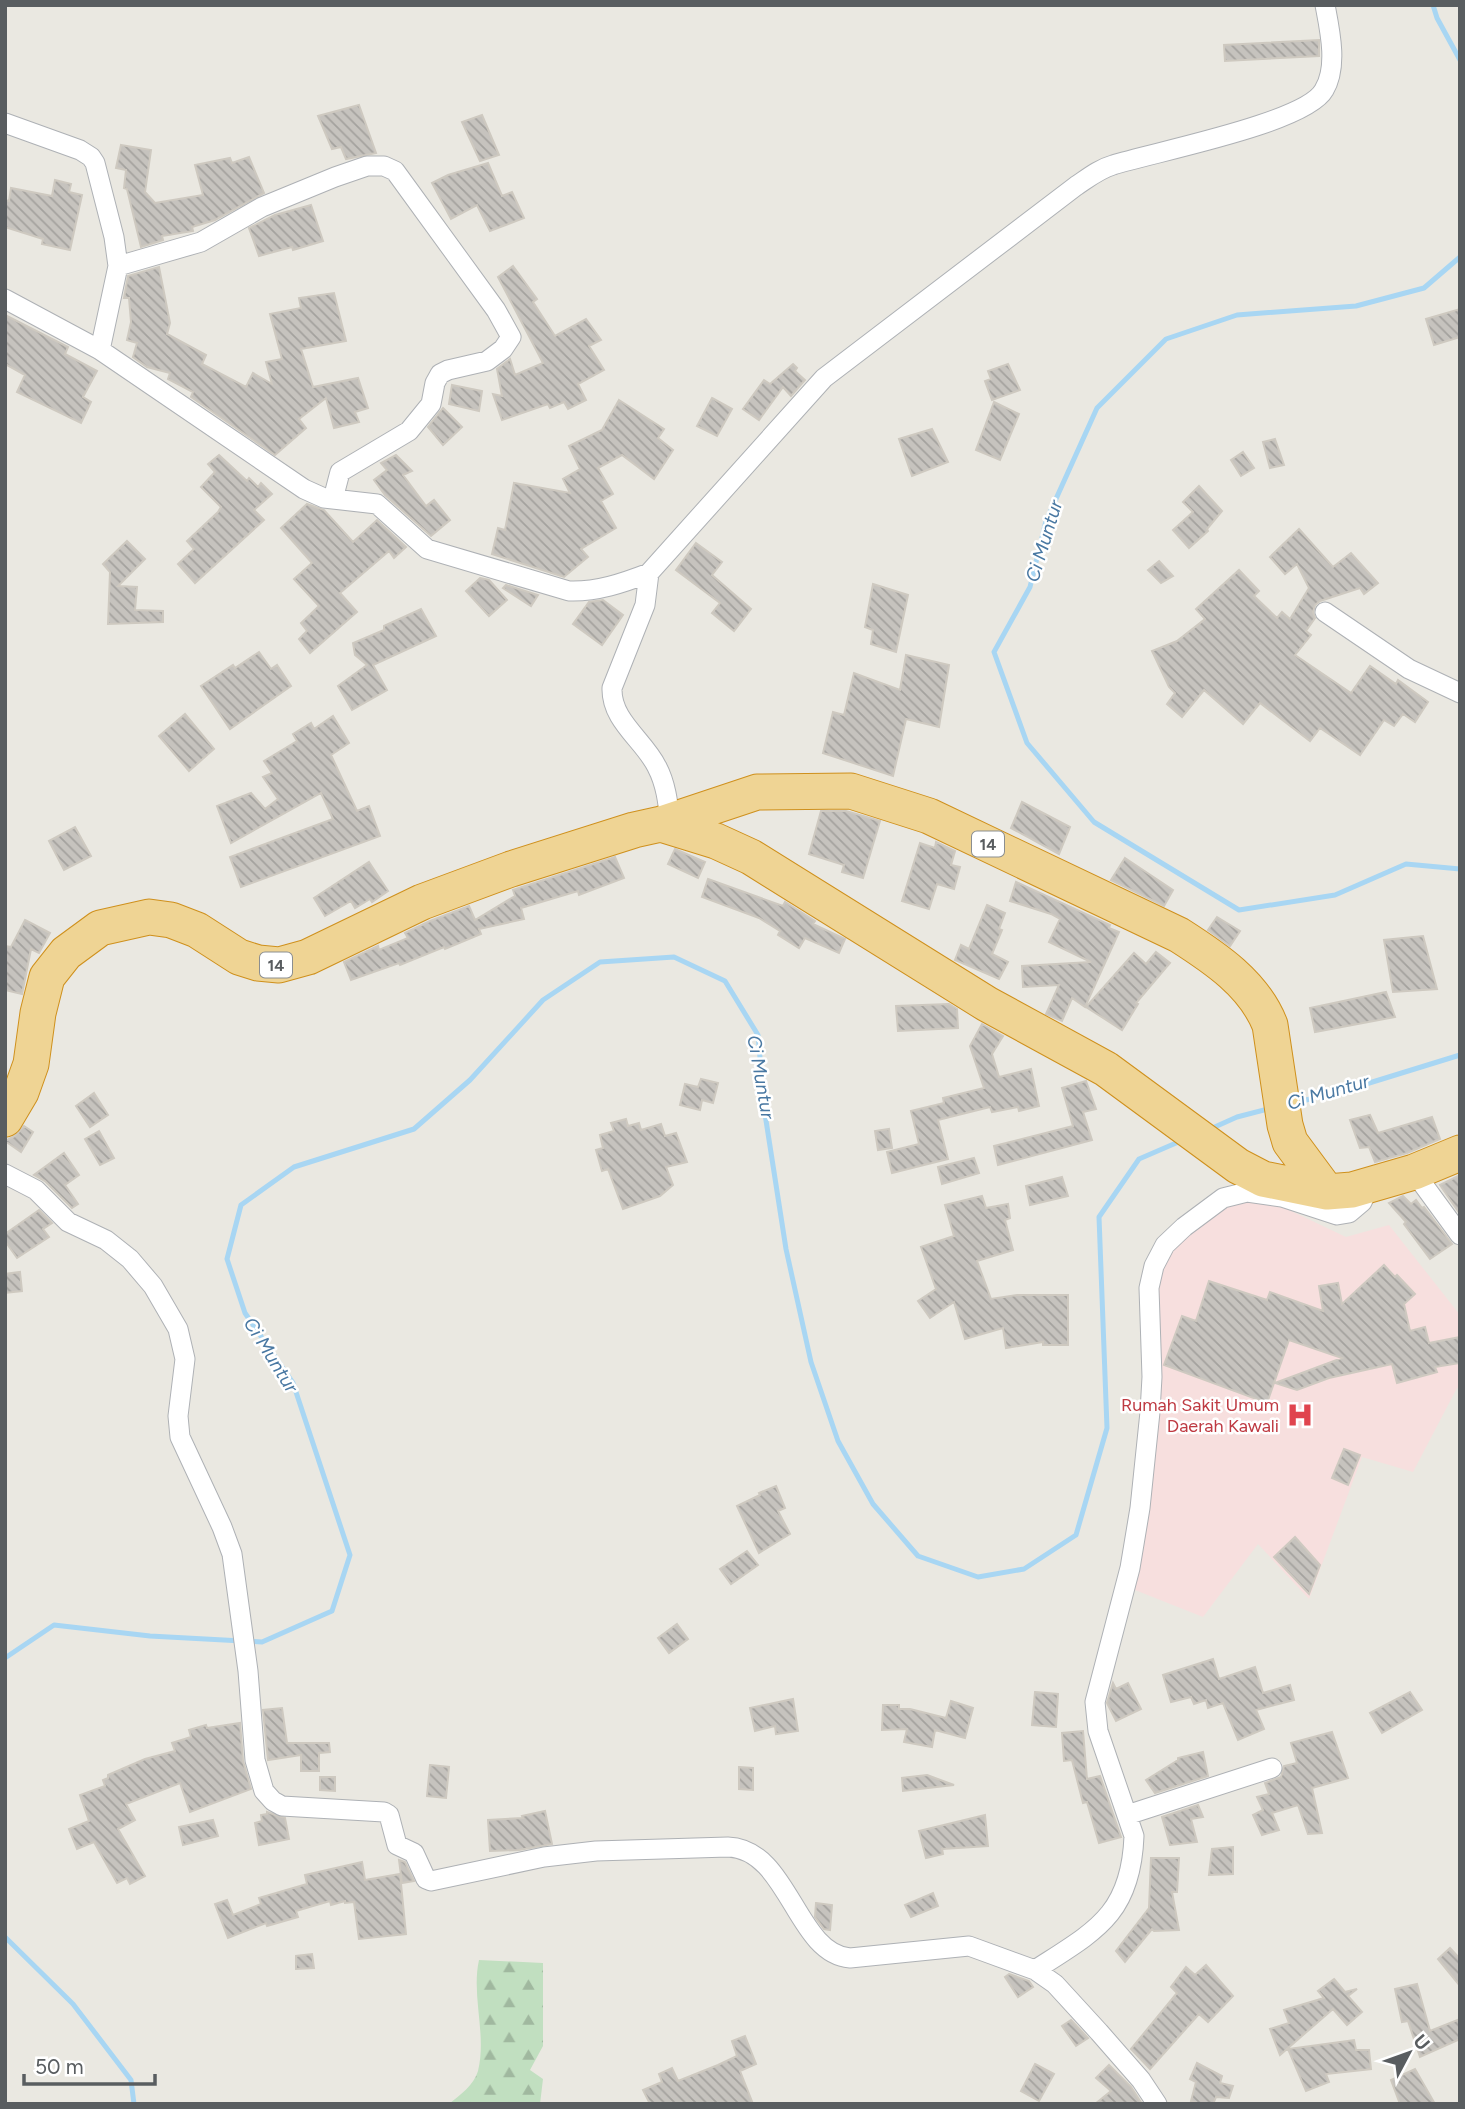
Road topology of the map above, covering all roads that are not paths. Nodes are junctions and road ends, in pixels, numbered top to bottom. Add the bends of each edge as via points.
1 (1325, 5) edge
2 (5, 123) edge
3 (118, 266) junction
4 (5, 299) edge
5 (100, 351) junction
6 (333, 499) junction
7 (649, 573) junction
8 (1325, 612) dead end
9 (1460, 694) edge
10 (666, 822) junction
11 (10, 1099) edge
12 (1460, 1153) edge
13 (1415, 1172) junction
14 (5, 1174) edge
15 (1369, 1186) junction
16 (1327, 1192) junction
17 (1460, 1235) edge
18 (1272, 1768) dead end
19 (1127, 1815) junction
20 (1035, 1970) junction
21 (1157, 2104) edge

1 - 7 street via 1330,76 1314,102 1209,140 1114,164 1089,177 824,378
2 - 3 street via 91,157
3 - 5 street
3 - 6 street via 201,242 282,198 335,177 377,165 395,171 511,337 492,358 440,374 430,404 415,425 340,472
4 - 5 street
5 - 6 street via 304,489
6 - 7 street via 377,503 422,546 569,591 586,592
7 - 10 street via 645,605 611,699 658,768 664,782
8 - 9 street via 1409,669
10 - 11 highway, 14 via 422,902 308,957 279,965 239,957 197,930 171,920 149,917 100,928 66,953 47,977 31,1064
10 - 16 highway via 751,857 987,1004 1106,1069 1238,1166 1263,1179
10 - 16 highway, 14 via 757,792 851,790 929,816 1179,935 1216,958 1258,1001 1270,1025 1290,1142
12 - 13 highway
13 - 15 highway
13 - 17 street
14 - 20 street via 43,1195 68,1222 130,1259 153,1286 178,1329 185,1359 180,1437 228,1541 248,1671 255,1760 264,1791 273,1801 282,1806 387,1813 397,1845 414,1853 428,1881 596,1851 738,1847 766,1865 821,1943 839,1957 969,1945
15 - 16 highway
15 - 19 street via 1363,1202 1349,1213 1336,1215 1282,1197 1247,1192 1223,1198 1165,1245 1154,1266 1149,1288 1152,1377 1141,1495 1130,1569 1095,1702 1098,1731
18 - 19 street
19 - 20 street via 1134,1836 1133,1854 1124,1893 1111,1915
20 - 21 street via 1055,1984

